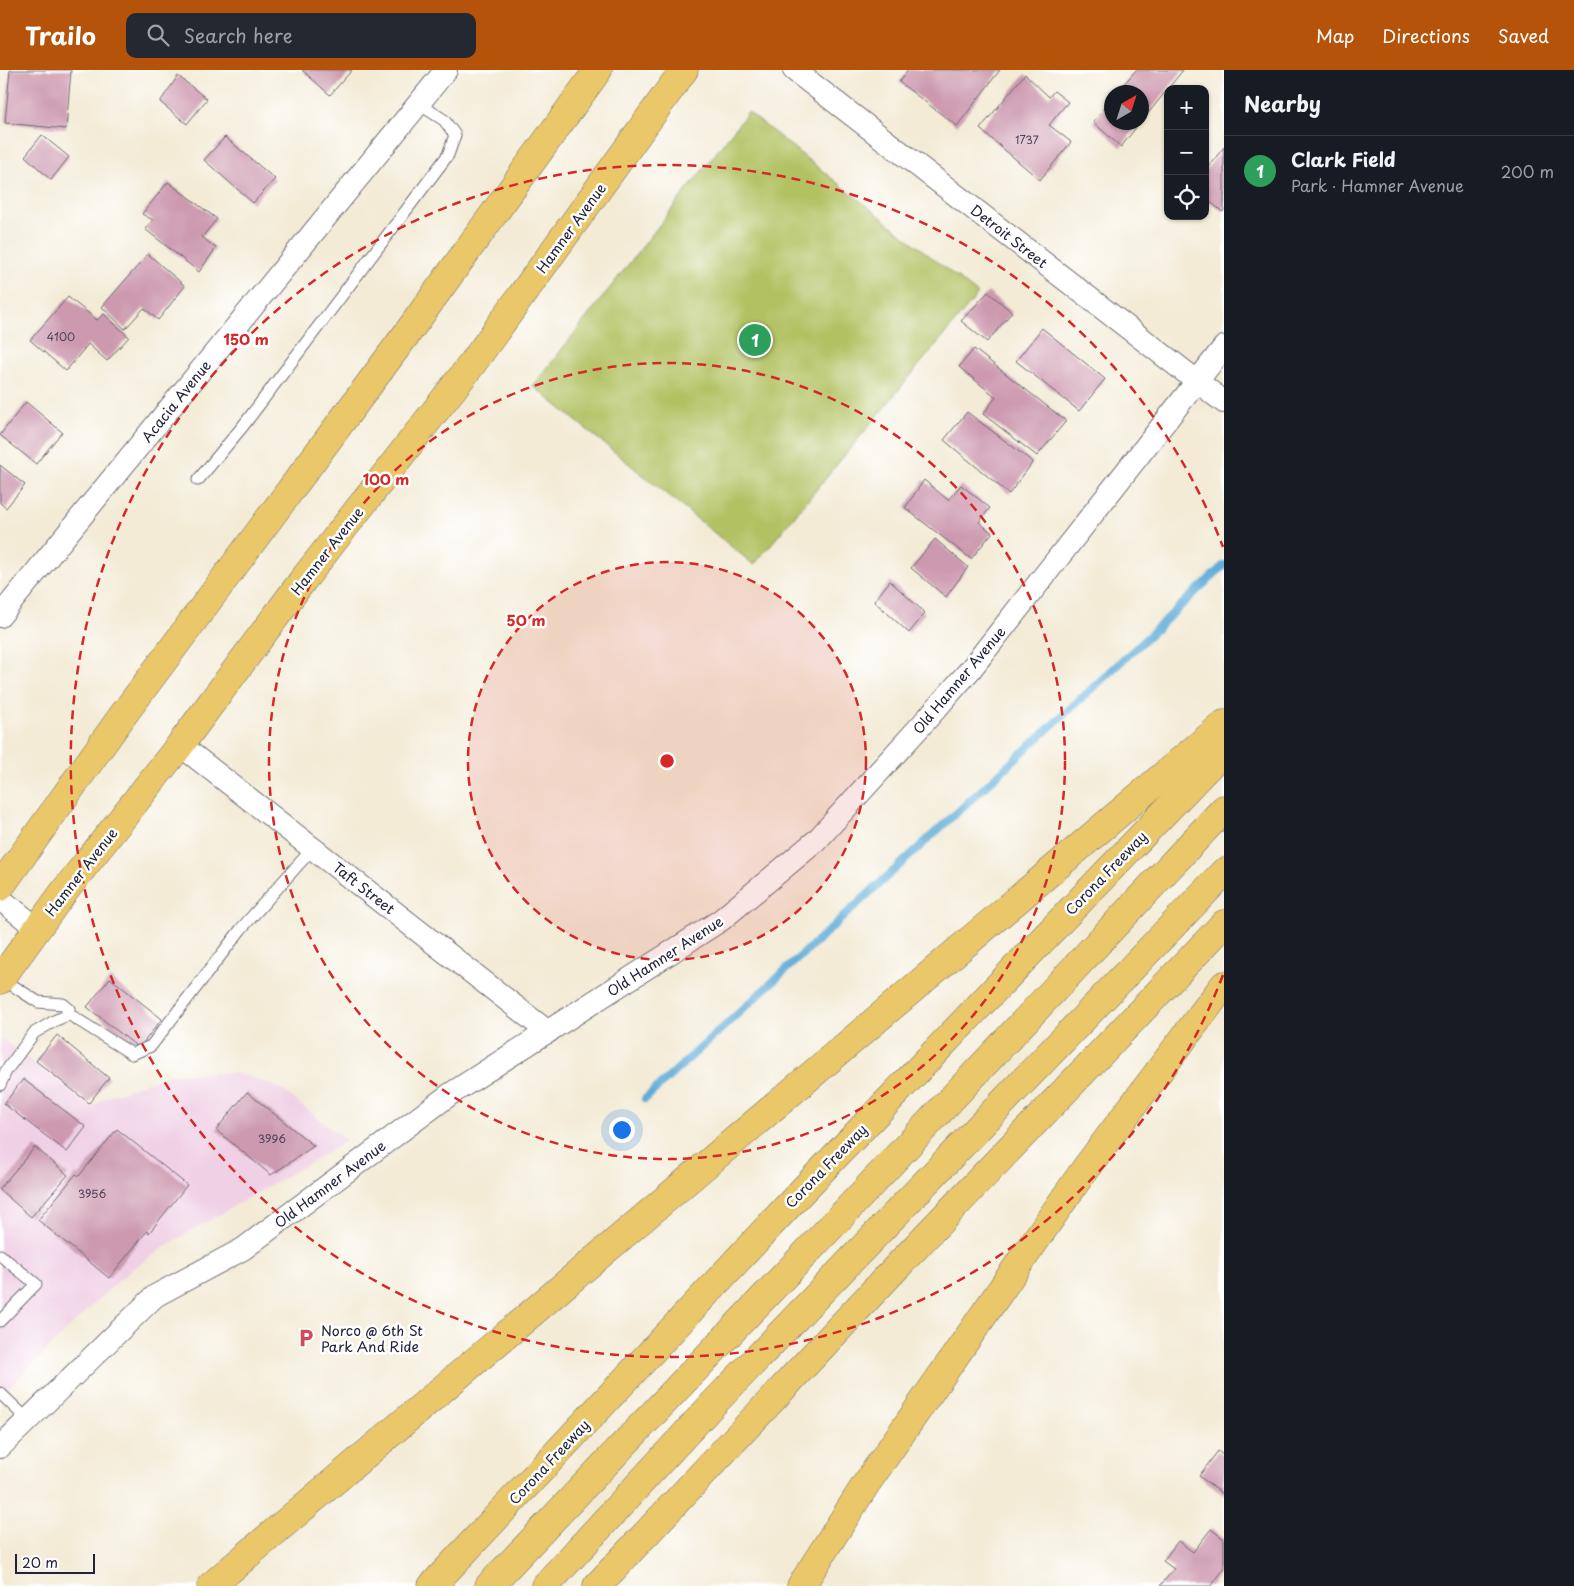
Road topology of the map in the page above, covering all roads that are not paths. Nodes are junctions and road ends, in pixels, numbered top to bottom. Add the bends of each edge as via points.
1 (446, 70) edge
2 (598, 70) edge
3 (684, 70) edge
4 (794, 70) edge
5 (419, 104) junction
6 (1224, 347) edge
7 (1197, 381) junction
8 (1224, 402) edge
9 (198, 480) dead end
10 (0, 616) edge
11 (1224, 724) edge
12 (180, 745) junction
13 (1224, 750) edge
14 (1224, 809) edge
15 (313, 848) junction
16 (1224, 872) edge
17 (0, 887) edge
18 (0, 899) edge
19 (1224, 924) edge
20 (38, 929) junction
21 (0, 979) edge
22 (1224, 985) edge
23 (67, 1013) junction
24 (548, 1032) junction
25 (0, 1084) edge
26 (0, 1255) edge
27 (0, 1321) edge
28 (0, 1393) edge
29 (28, 1420) junction
30 (0, 1448) edge
31 (211, 1586) edge
32 (432, 1586) edge
33 (489, 1586) edge
34 (544, 1586) edge
35 (597, 1586) edge
36 (801, 1586) edge

1 - 5 street, Acacia Avenue
2 - 17 main road
3 - 12 main road, Hamner Avenue via 472,364 303,580
4 - 7 street, Detroit Street
5 - 9 lane via 444,120 455,135 448,155 243,426
5 - 10 street, Acacia Avenue
6 - 7 street, Old Hamner Avenue
7 - 8 street, Detroit Street
7 - 24 street, Old Hamner Avenue via 970,670 817,840 720,920
11 - 31 main road
12 - 15 street, Taft Street
12 - 20 main road, Hamner Avenue
13 - 32 main road, Corona Freeway
14 - 33 main road
15 - 23 lane via 241,929 151,1046 132,1054
15 - 24 street, Taft Street
16 - 34 main road via 714,1403
18 - 20 street
19 - 35 main road
20 - 21 main road, Hamner Avenue
21 - 23 lane via 38,1002 63,1004 69,1009
22 - 36 main road via 1085,1169 866,1484
23 - 25 lane via 34,1033
24 - 29 street, Old Hamner Avenue via 448,1095 243,1249 155,1296
26 - 27 lane via 36,1284
28 - 29 lane
29 - 30 street, Old Hamner Avenue

